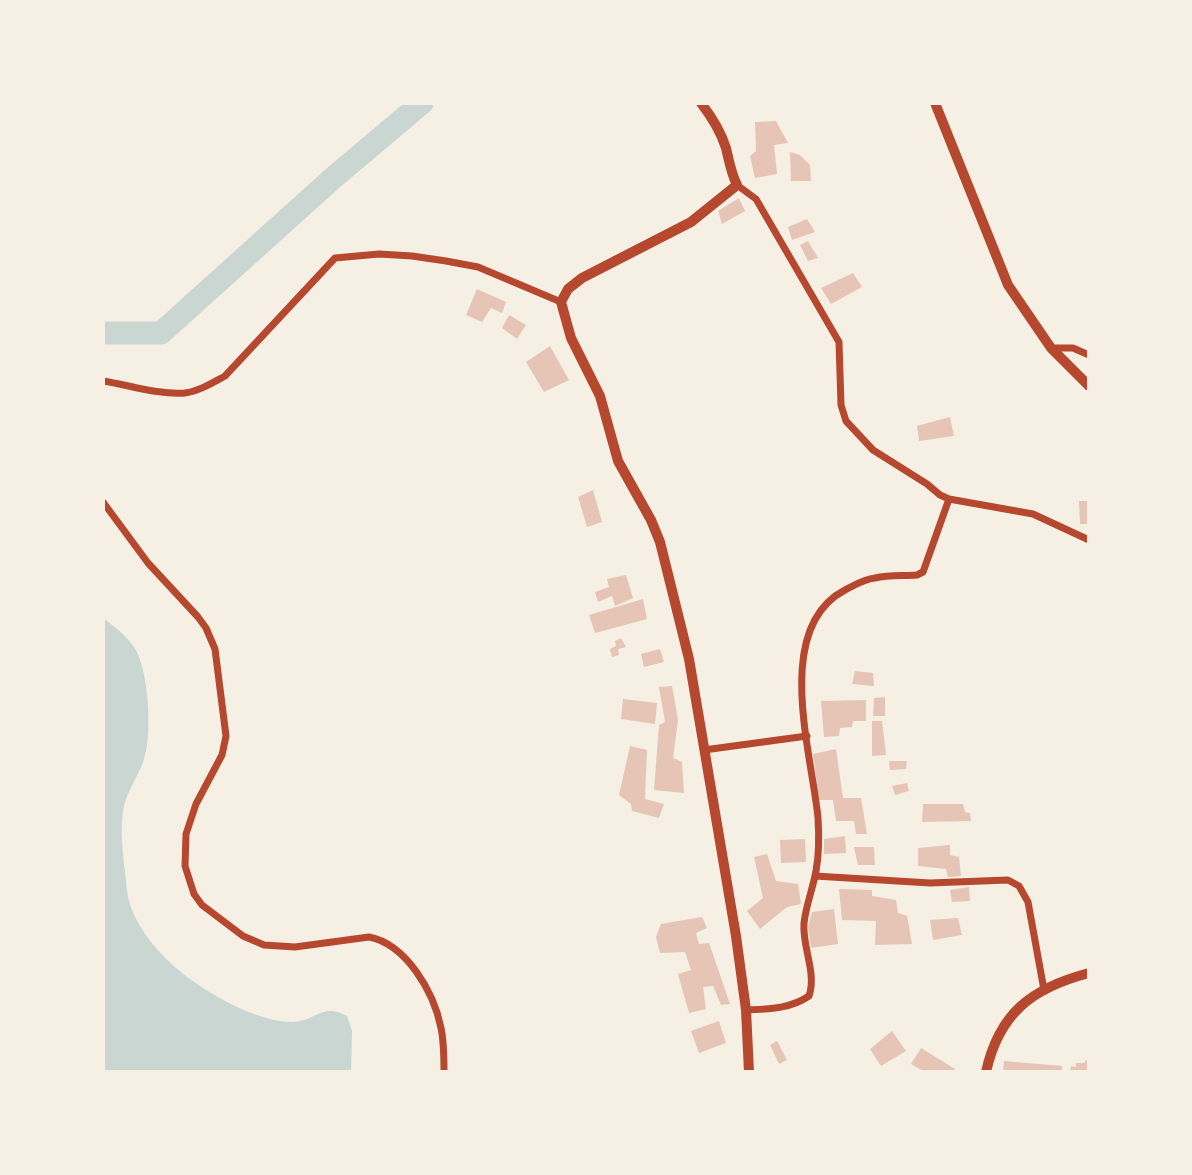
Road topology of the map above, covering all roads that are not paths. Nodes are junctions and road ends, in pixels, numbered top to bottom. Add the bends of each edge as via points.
1 (701, 103) edge
2 (935, 103) edge
3 (737, 185) junction
4 (561, 302) junction
5 (1051, 348) junction
6 (1089, 355) edge
7 (103, 381) edge
8 (1089, 386) edge
9 (949, 499) junction
10 (103, 502) edge
11 (1089, 540) edge
12 (807, 736) junction
13 (704, 751) junction
14 (815, 876) junction
15 (1089, 974) edge
16 (1044, 990) junction
17 (746, 1010) junction
18 (444, 1072) edge
19 (749, 1072) edge
20 (986, 1072) edge

1 - 3 street via 725,146
2 - 5 street via 1008,285
3 - 4 street via 691,222 582,278
3 - 9 street via 756,199 839,342 841,405 846,421 873,450
4 - 7 street via 478,267 412,256 335,258 225,376 185,393
4 - 13 street via 572,338 600,396 618,461 660,542 689,659
5 - 6 street via 1073,348
5 - 8 street
9 - 11 street via 1032,514
9 - 12 street via 923,572 861,581 835,595 816,618 807,638 800,683
10 - 18 street via 148,563 198,617 215,649 226,736 186,834 185,866 194,894 243,936 264,946 295,947 369,937 396,948 434,1003
12 - 13 street
12 - 14 street via 818,819
13 - 17 street
14 - 16 street via 930,883 1008,880 1028,902
14 - 17 street via 804,924 812,987 809,996 774,1009
15 - 16 street
16 - 20 street via 1011,1014 997,1035
17 - 19 street

